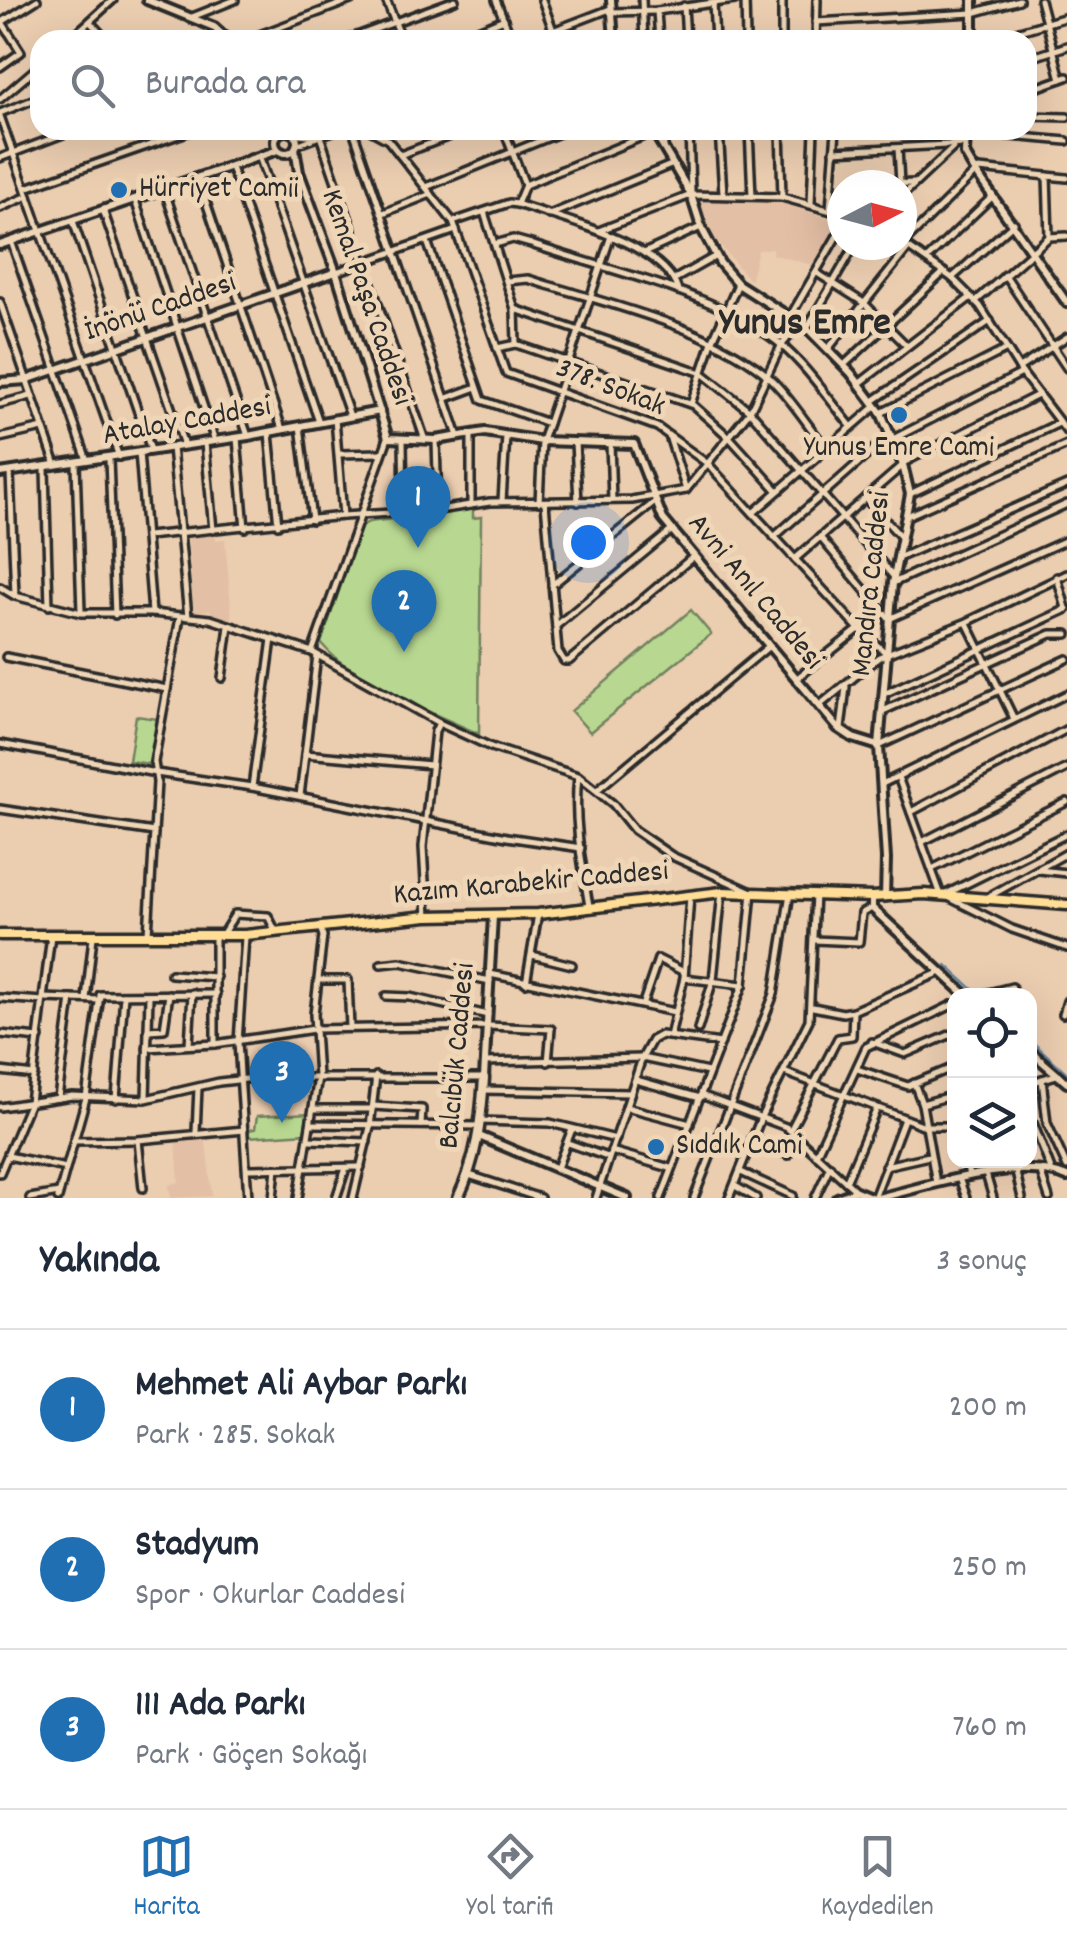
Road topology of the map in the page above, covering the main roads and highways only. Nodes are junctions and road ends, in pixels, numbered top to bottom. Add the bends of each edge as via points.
1 (1067, 904) edge
2 (0, 935) edge
3 (484, 1078) road end
4 (458, 1198) edge

1 - 2 main road, Kazım Karabekir Caddesi via 722,892 538,914 427,916 244,935
3 - 4 main road, Balcıbük Caddesi via 470,1175

